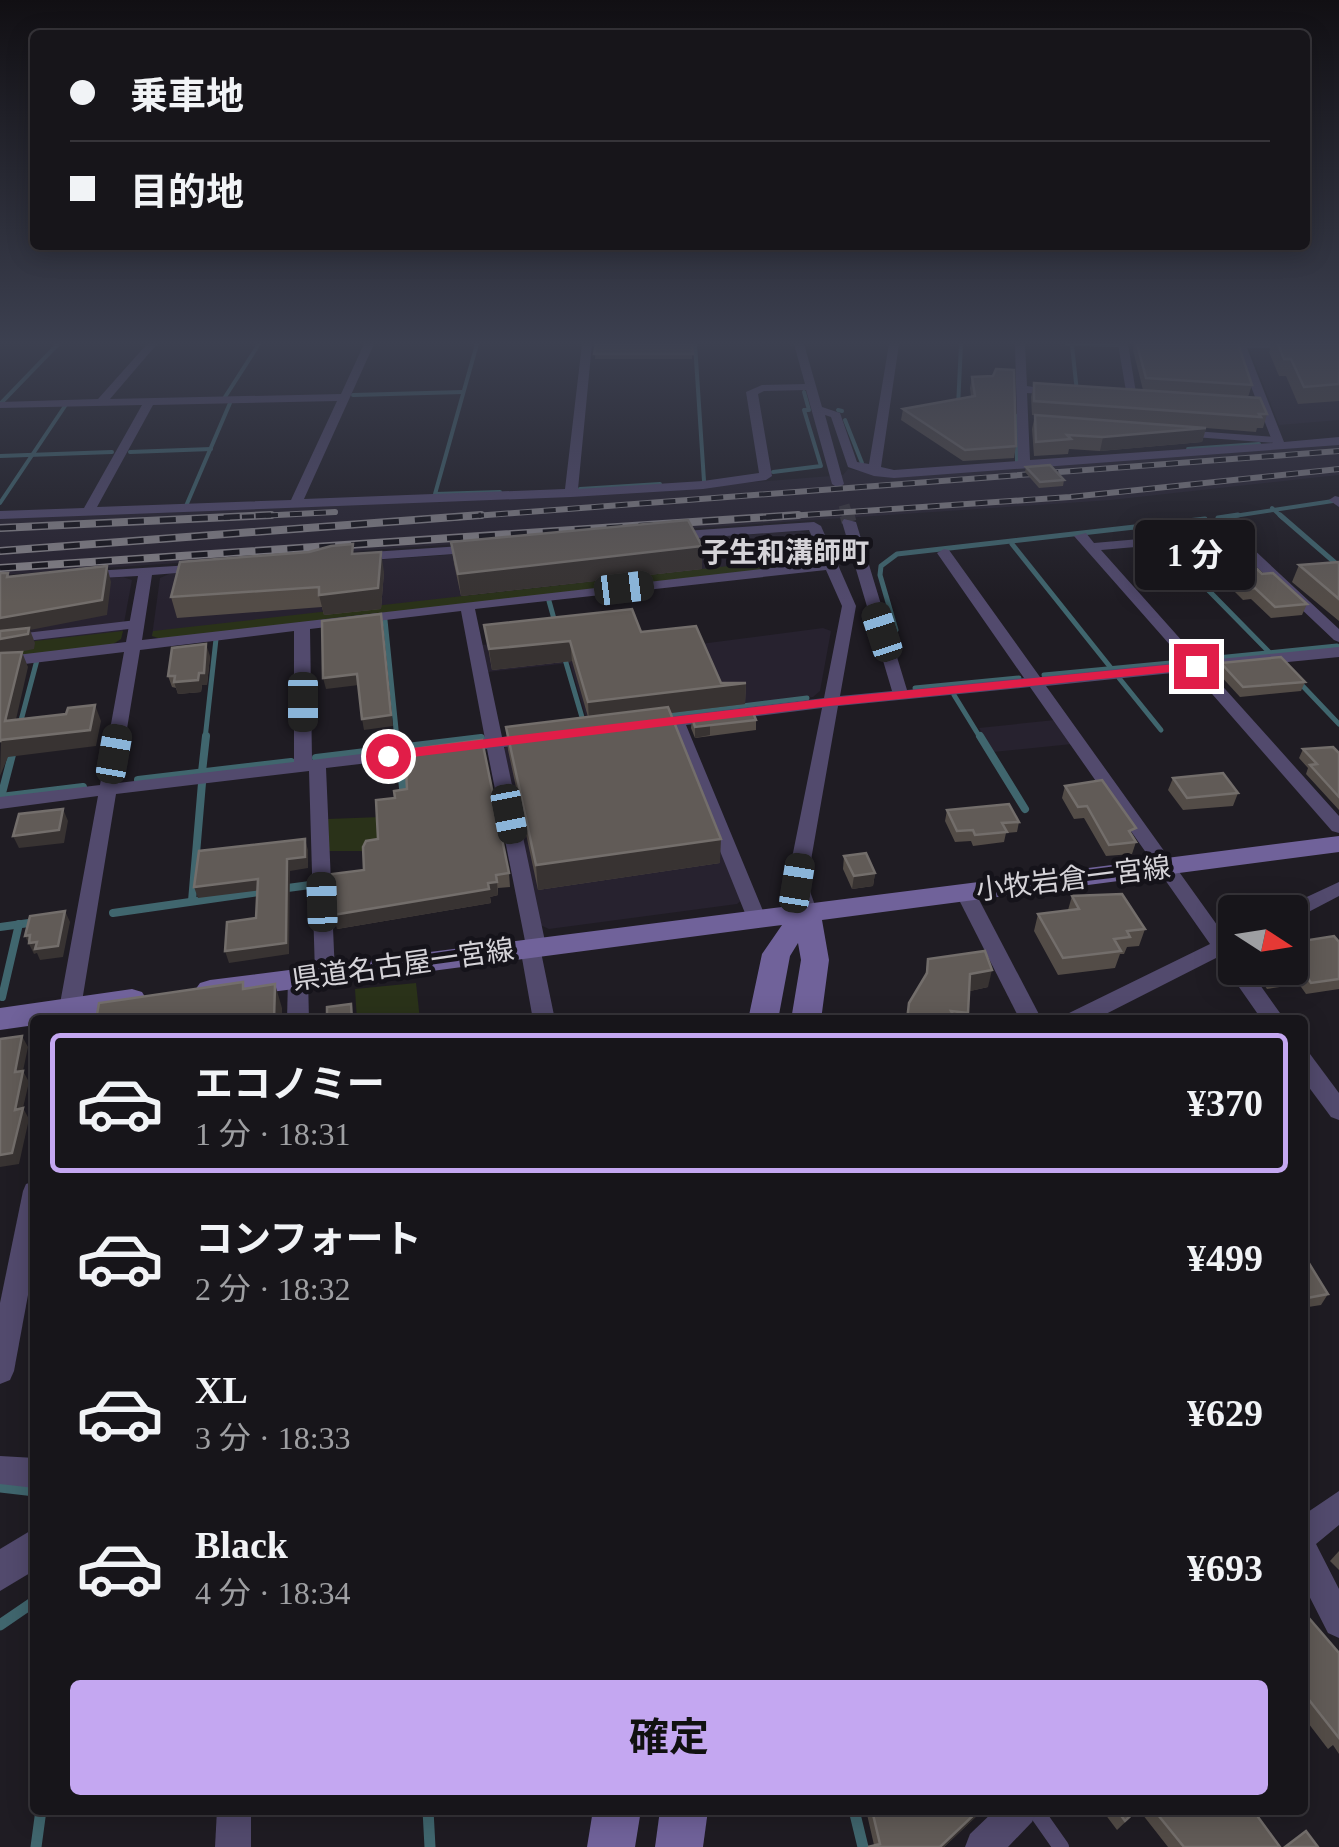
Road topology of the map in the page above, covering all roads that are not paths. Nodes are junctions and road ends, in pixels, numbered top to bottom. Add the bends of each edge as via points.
1 (133, 430) edge
2 (330, 430) edge
3 (578, 430) edge
4 (758, 430) edge
5 (824, 430) edge
6 (841, 430) edge
7 (881, 430) edge
8 (1022, 430) edge
9 (1274, 430) edge
10 (1180, 433) edge
11 (1339, 441) edge
12 (1279, 443) junction
13 (1024, 464) junction
14 (874, 472) junction
15 (838, 484) tunnel mouth
16 (571, 493) junction
17 (296, 503) junction
18 (88, 512) junction
19 (0, 516) edge
20 (1215, 521) dead end
21 (849, 522) tunnel mouth
22 (1230, 535) junction
23 (647, 537) edge
24 (492, 548) edge
25 (944, 553) dead end
26 (335, 558) edge
27 (831, 565) junction
28 (222, 566) edge
29 (146, 571) junction
30 (73, 576) edge
31 (467, 606) junction
32 (137, 624) junction
33 (302, 626) junction
34 (1339, 636) edge
35 (0, 640) edge
36 (133, 645) junction
37 (1339, 652) edge
38 (0, 662) edge
39 (1196, 666) junction
40 (1035, 682) junction
41 (901, 695) junction
42 (830, 702) junction
43 (676, 720) junction
44 (640, 725) edge
45 (549, 736) edge
46 (494, 742) junction
47 (310, 765) junction
48 (108, 790) junction
49 (0, 803) edge
50 (1339, 827) edge
51 (1339, 844) edge
52 (1166, 868) junction
53 (1339, 888) edge
54 (966, 892) junction
55 (1308, 904) edge
56 (807, 911) junction
57 (756, 918) junction
58 (1218, 937) edge
59 (533, 946) junction
60 (1218, 961) edge
61 (311, 976) junction
62 (1251, 985) edge
63 (69, 1014) edge
64 (299, 1015) edge
65 (543, 1015) edge
66 (764, 1015) edge
67 (807, 1015) edge
68 (1029, 1015) edge
69 (1086, 1015) edge
70 (1271, 1015) edge
71 (30, 1017) edge
72 (0, 1019) edge
73 (1308, 1068) edge
74 (1339, 1111) edge
75 (30, 1217) edge
76 (0, 1372) edge
77 (0, 1470) edge
78 (30, 1473) edge
79 (1339, 1506) edge
80 (1308, 1531) edge
81 (30, 1551) edge
82 (1308, 1560) edge
83 (0, 1572) edge
84 (1339, 1622) edge
85 (234, 1815) edge
86 (617, 1815) edge
87 (683, 1815) edge
88 (1015, 1815) edge
89 (1039, 1815) edge
90 (233, 1847) edge
91 (611, 1847) edge
92 (679, 1847) edge
93 (983, 1847) edge
94 (1061, 1847) edge

1 - 18 street
2 - 17 street
3 - 16 street
4 - 16 street via 766,476
5 - 15 street
6 - 14 street via 852,464
7 - 14 street
8 - 13 street
9 - 12 street
10 - 12 lane
11 - 12 street
12 - 13 street
13 - 14 street
16 - 17 street
17 - 18 street
18 - 19 street
20 - 22 street
21 - 41 street
22 - 34 street
22 - 39 street via 1086,542
23 - 27 street via 814,526
24 - 26 street
25 - 40 street
27 - 31 street
27 - 42 street via 849,606
28 - 29 street
29 - 30 street
29 - 32 street
31 - 33 street
31 - 46 street
32 - 35 lane
32 - 36 street
33 - 36 street
33 - 47 street
36 - 38 street
36 - 48 street
37 - 39 street
39 - 40 street
39 - 50 street
40 - 41 street
40 - 52 street
41 - 42 street
42 - 43 street
42 - 56 street via 797,883
43 - 44 street
43 - 57 street
45 - 46 street
46 - 47 street
46 - 59 street
47 - 48 street
47 - 61 street
48 - 49 street
48 - 63 street
51 - 52 main road, 小牧岩倉一宮線
52 - 54 main road, 小牧岩倉一宮線
52 - 58 street
53 - 55 street
54 - 56 main road, 小牧岩倉一宮線
54 - 68 street
56 - 57 main road, 県道名古屋一宮線
56 - 66 main road via 776,954
56 - 67 main road via 815,960
57 - 59 main road, 県道名古屋一宮線
59 - 61 main road, 県道名古屋一宮線
59 - 65 street
60 - 69 street
61 - 63 main road, 県道名古屋一宮線
61 - 64 street
62 - 70 street
71 - 72 main road, 県道名古屋一宮線
73 - 74 street
75 - 76 street
77 - 78 street
79 - 80 street
81 - 83 street
82 - 84 street
85 - 90 street
86 - 91 main road
87 - 92 main road
88 - 93 street
89 - 94 lane

